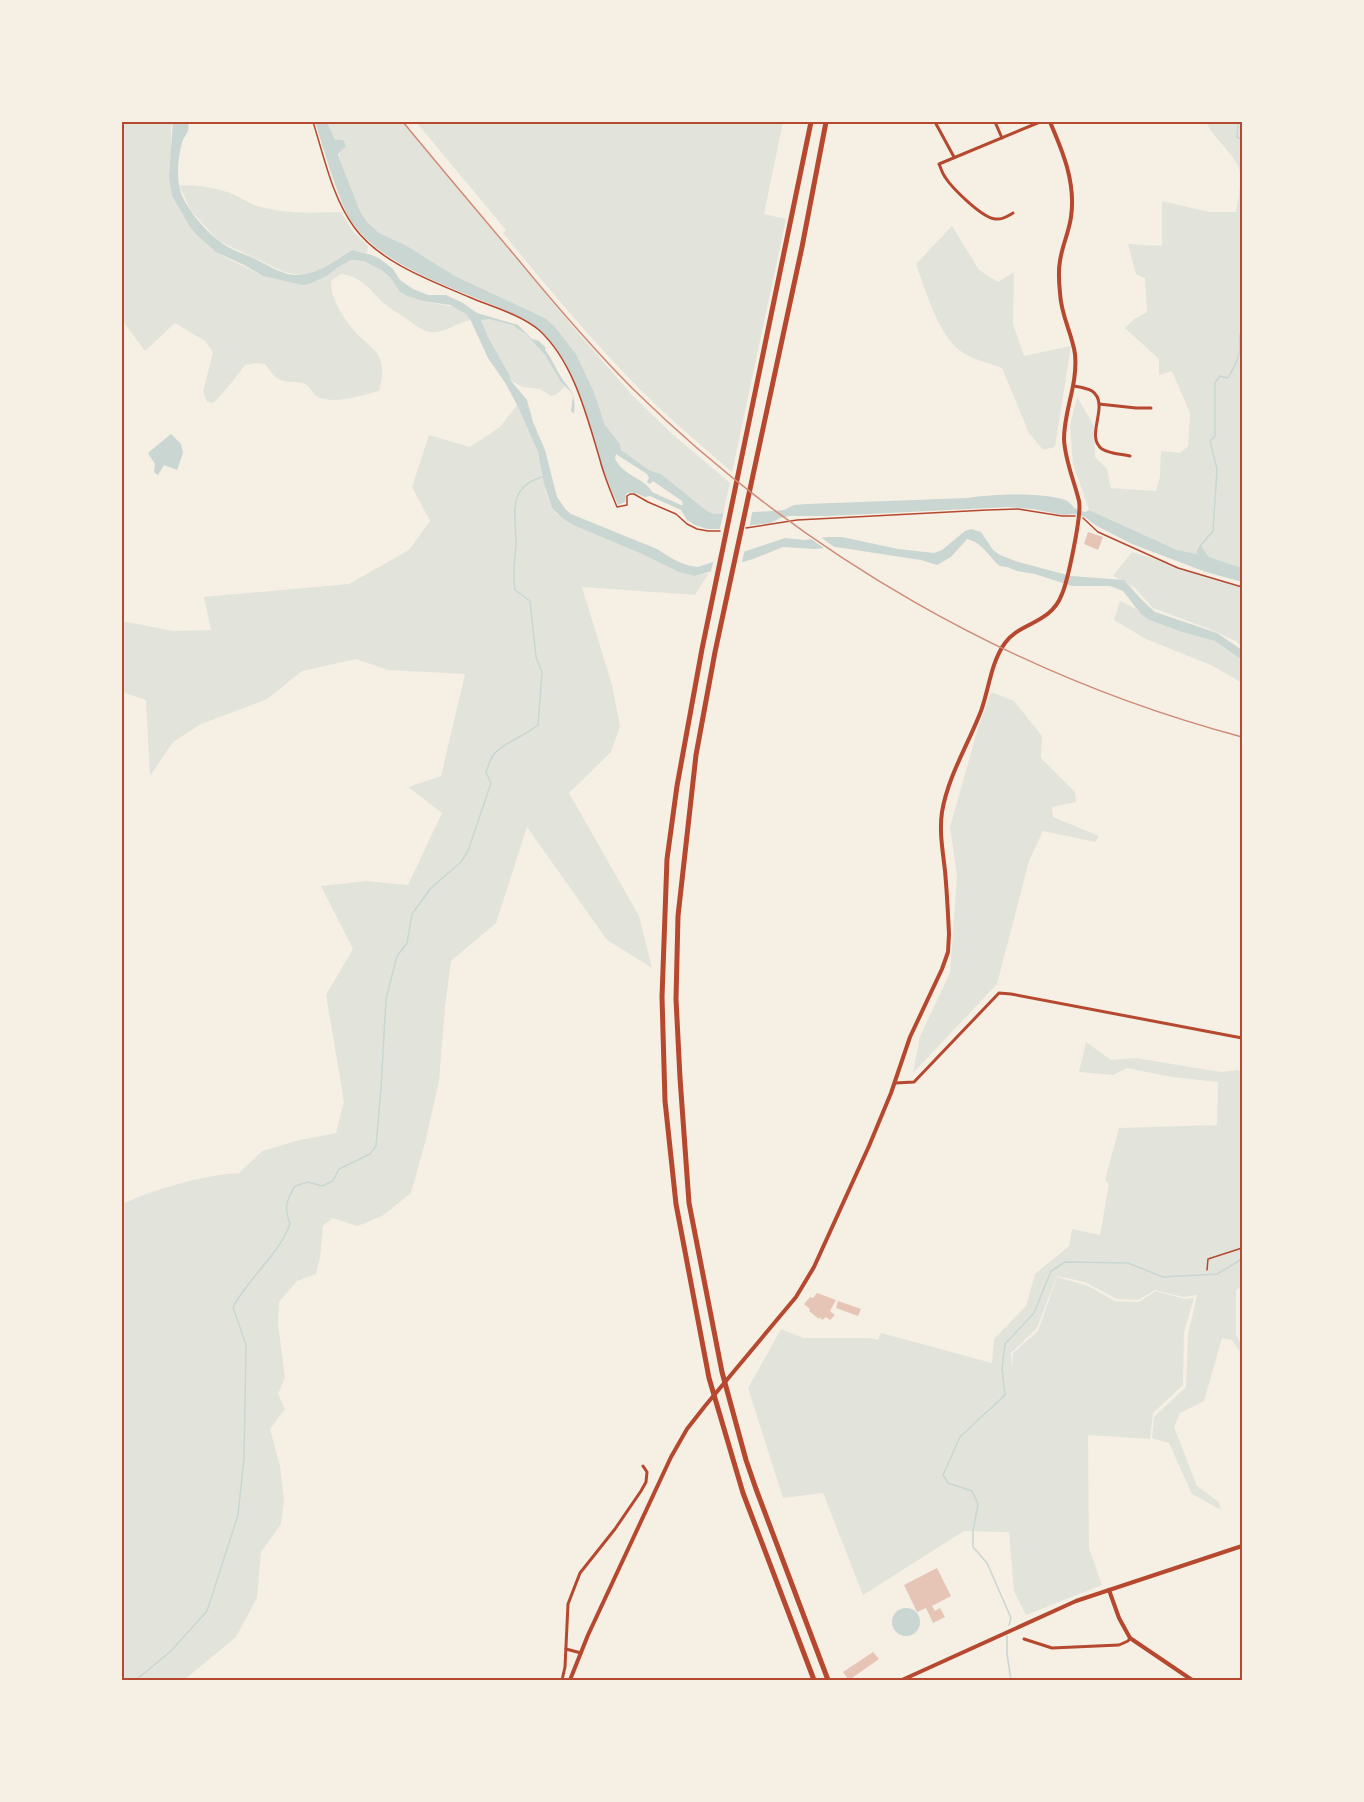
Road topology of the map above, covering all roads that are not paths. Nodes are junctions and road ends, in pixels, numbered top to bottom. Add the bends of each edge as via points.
1 (811, 122) edge
2 (826, 122) edge
3 (935, 122) edge
4 (995, 122) edge
5 (1040, 122) edge
6 (1050, 122) edge
7 (1002, 138) junction
8 (954, 157) junction
9 (1013, 213) dead end
10 (1074, 386) junction
11 (1099, 404) junction
12 (1151, 408) dead end
13 (1130, 456) dead end
14 (1242, 1038) edge
15 (895, 1083) junction
16 (643, 1466) dead end
17 (1242, 1546) edge
18 (1109, 1590) junction
19 (1130, 1638) junction
20 (1024, 1639) dead end
21 (566, 1649) junction
22 (581, 1653) junction
23 (562, 1680) edge
24 (570, 1680) edge
25 (814, 1680) edge
26 (828, 1680) edge
27 (902, 1680) edge
28 (1192, 1680) edge

1 - 25 highway via 677,786 667,859 662,997 666,1101 676,1204 709,1378 743,1493
2 - 26 highway via 696,754 678,916 676,999 689,1203 722,1371 746,1460
3 - 8 street
4 - 7 street
5 - 7 street
6 - 10 main road via 1071,185 1071,221 1059,268 1062,312 1075,355
7 - 8 street
8 - 9 street via 939,164 955,189 988,218 999,219
10 - 11 street via 1091,390
10 - 15 main road via 1064,440 1079,501 1069,571 1051,612 1004,644 982,709 953,774 941,832 949,944
11 - 12 street
11 - 13 street via 1097,444 1108,452
14 - 15 street via 999,993 914,1082
15 - 22 main road via 814,1267 796,1297 687,1429
16 - 21 street via 646,1482 580,1573 568,1604
17 - 18 main road
18 - 19 main road
18 - 27 main road via 1049,1612
19 - 20 street via 1119,1645 1052,1648
19 - 28 main road
21 - 22 street
21 - 23 street
22 - 24 main road

